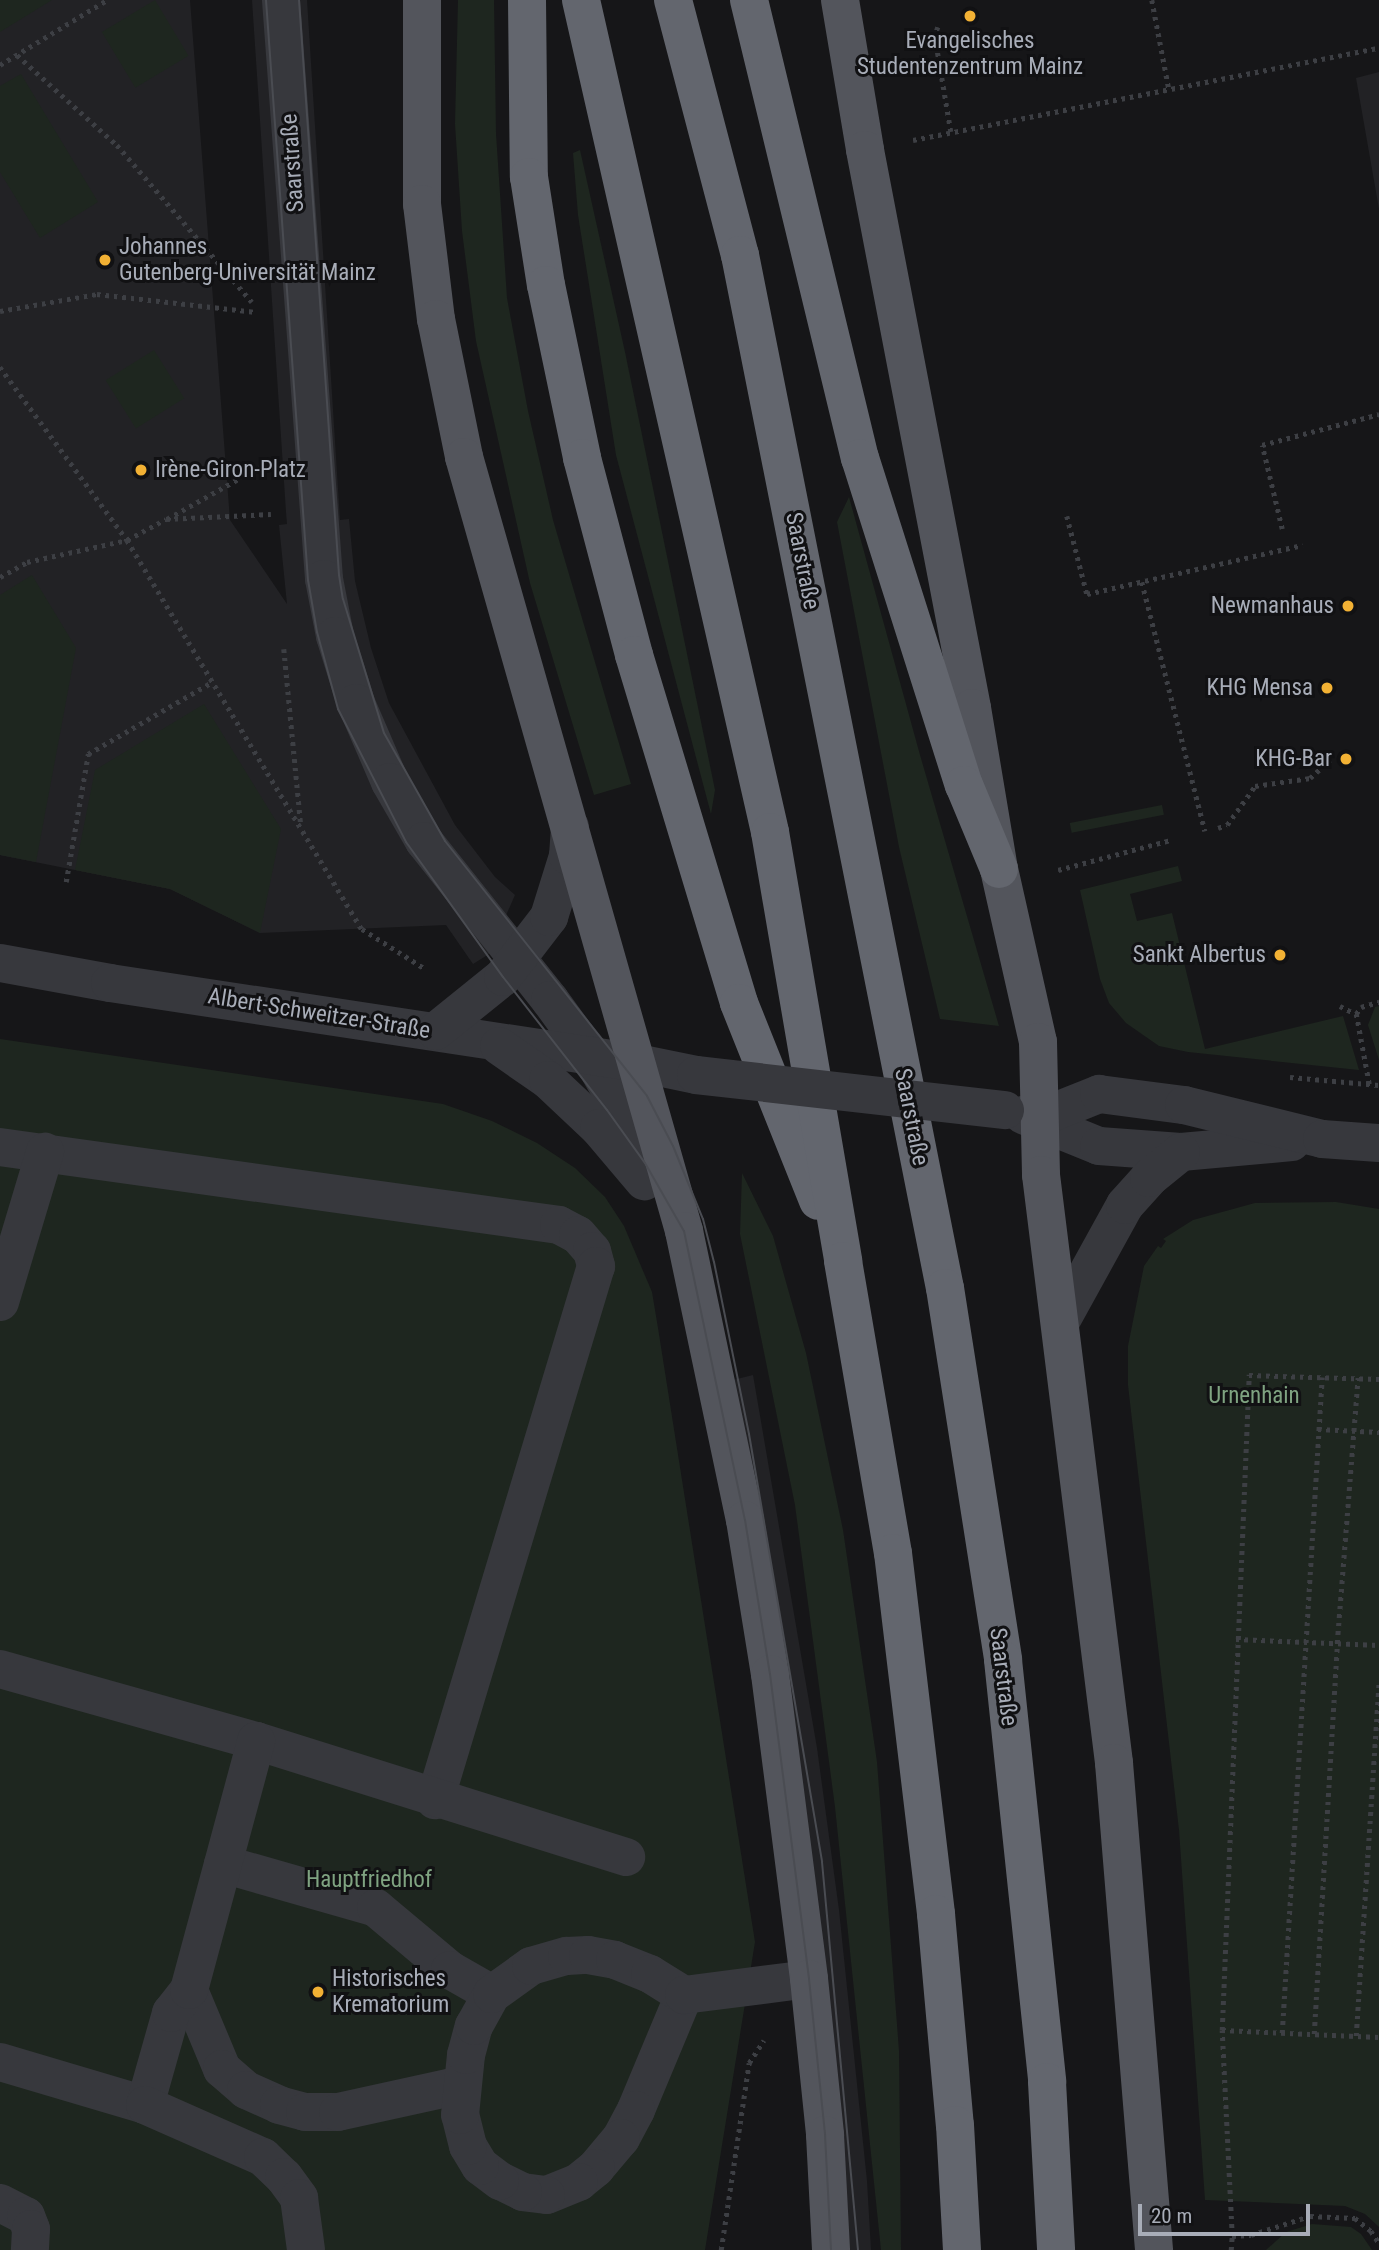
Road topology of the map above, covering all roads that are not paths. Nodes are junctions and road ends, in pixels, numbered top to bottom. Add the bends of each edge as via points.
1 (281, 0) edge
2 (422, 0) edge
3 (527, 0) edge
4 (580, 0) edge
5 (673, 0) edge
6 (749, 0) edge
7 (840, 0) edge
8 (570, 827) junction
9 (999, 869) junction
10 (518, 960) junction
11 (0, 963) edge
12 (436, 1031) junction
13 (491, 1040) junction
14 (590, 1055) junction
15 (638, 1063) junction
16 (1022, 1114) junction
17 (1322, 1139) junction
18 (1379, 1143) edge
19 (0, 1147) edge
20 (45, 1152) junction
21 (1181, 1152) junction
22 (684, 1231) junction
23 (844, 1261) junction
24 (0, 1302) edge
25 (1061, 1321) junction
26 (0, 1669) edge
27 (256, 1741) junction
28 (435, 1800) junction
29 (626, 1857) dead end
30 (223, 1864) junction
31 (809, 1979) junction
32 (189, 1990) junction
33 (492, 1994) junction
34 (684, 1995) junction
35 (0, 2062) edge
36 (461, 2085) junction
37 (145, 2105) junction
38 (0, 2203) edge
39 (30, 2250) edge
40 (306, 2250) edge
41 (831, 2250) edge
42 (962, 2250) edge
43 (1056, 2250) edge
44 (1154, 2250) edge

1 - 10 street, Saarstraße via 317,510 335,636 356,703 390,782 431,850
2 - 8 main road, Saarstraße via 422,204 436,319 464,457
3 - 23 highway via 529,177 582,458 634,655 739,1003
4 - 23 highway via 770,832
5 - 43 highway, Saarstraße via 740,255 944,1288 1003,1660 1047,2082
6 - 9 highway via 859,458 964,785
7 - 9 main road
8 - 10 street via 568,856 549,917
8 - 15 main road, Saarstraße
9 - 16 main road via 1038,1042
10 - 12 street
10 - 14 street, Saarstraße
11 - 12 street, Albert-Schweitzer-Straße
12 - 13 street, Albert-Schweitzer-Straße
13 - 14 street, Albert-Schweitzer-Straße
13 - 22 street via 548,1080 599,1128
14 - 15 street, Albert-Schweitzer-Straße
14 - 22 street, Saarstraße via 653,1161
15 - 16 street, Albert-Schweitzer-Straße, bridge via 696,1075
15 - 22 main road, Saarstraße
16 - 17 street via 1099,1094 1184,1105
16 - 21 street via 1099,1146
16 - 25 main road via 1041,1175
17 - 18 street
17 - 21 street
19 - 20 street
20 - 24 street
20 - 28 street via 559,1226 578,1235 592,1251 596,1266
21 - 25 street via 1125,1205
22 - 31 main road, Saarstraße via 745,1520
23 - 42 highway via 896,1580 936,1914
25 - 44 main road via 1113,1751
26 - 27 street
27 - 28 street
27 - 30 street
28 - 29 street
30 - 32 street
30 - 33 street via 376,1908 450,1970
31 - 34 street
31 - 41 main road, Saarstraße
32 - 36 street via 222,2069 246,2090 279,2105 305,2112 338,2112
32 - 37 street via 171,2013
33 - 34 street via 531,1966 588,1955 615,1959
33 - 36 street via 474,2026
34 - 36 street via 621,2138 596,2168 564,2189 546,2195 523,2192 480,2166 468,2146 460,2115
35 - 37 street
37 - 40 street via 263,2157 299,2198
38 - 39 street via 26,2216

